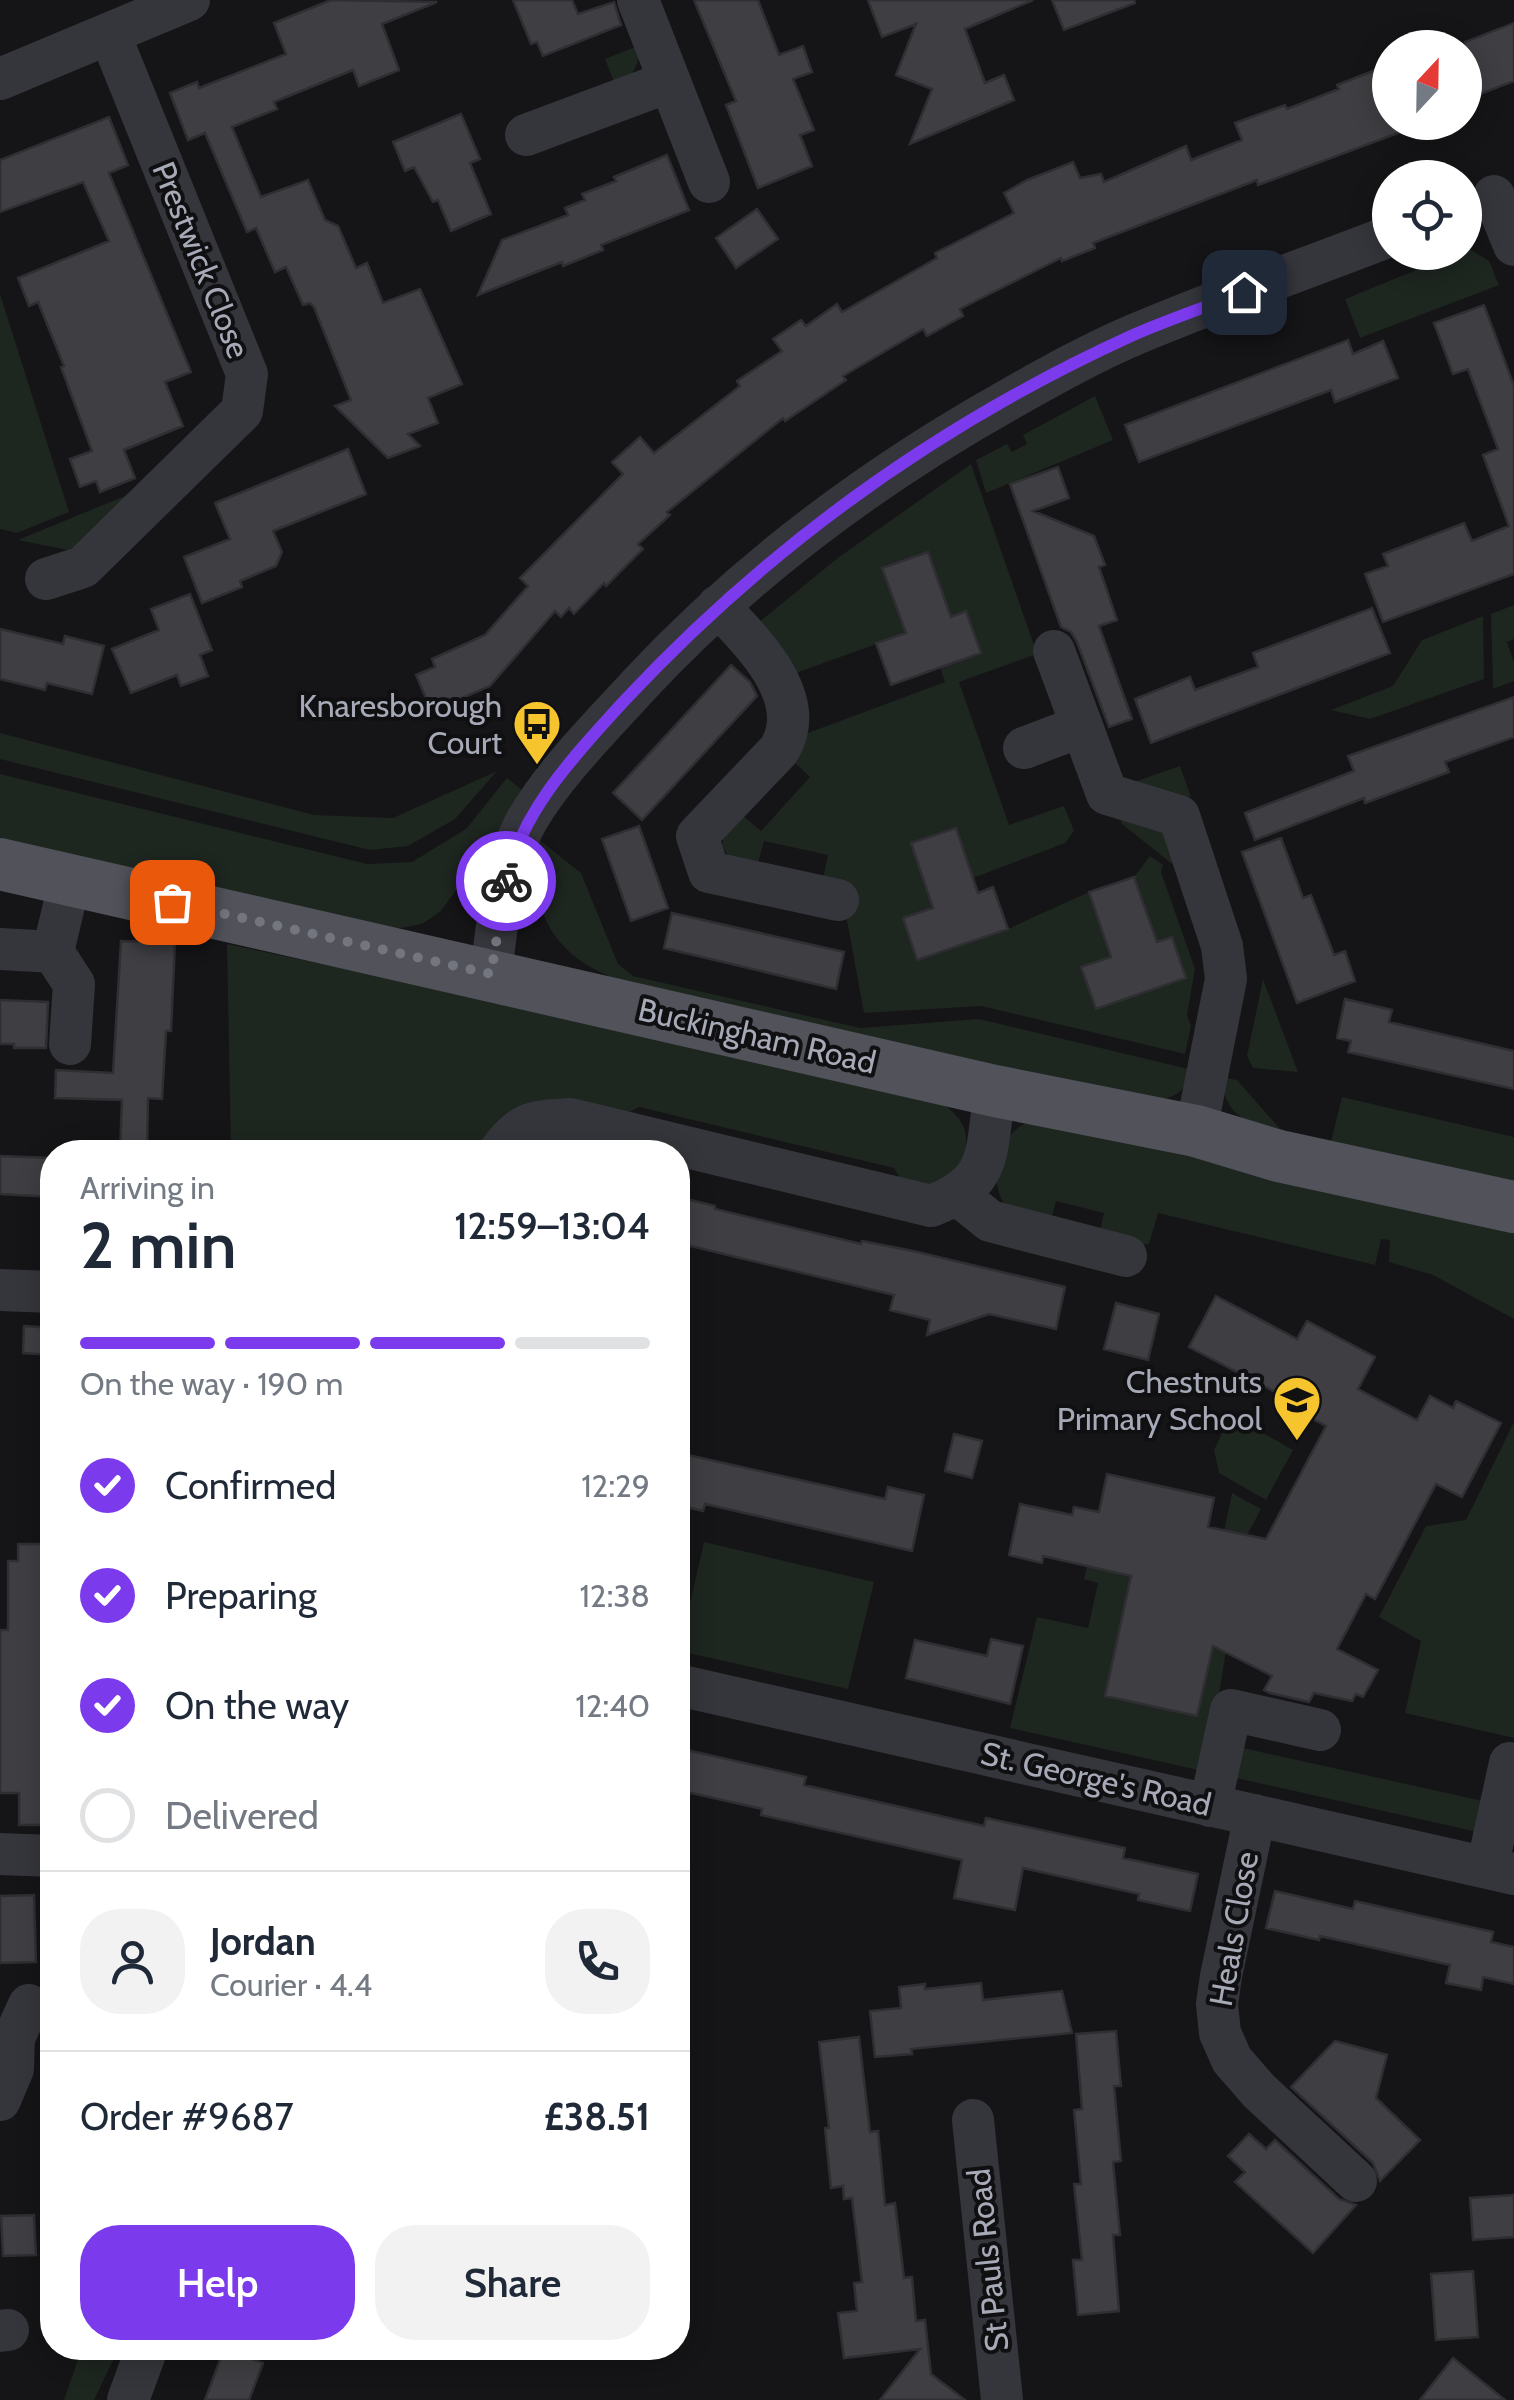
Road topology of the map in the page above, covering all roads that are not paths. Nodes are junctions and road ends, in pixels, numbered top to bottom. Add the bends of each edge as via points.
1 (190, 0) edge
2 (638, 0) edge
3 (110, 35) junction
4 (0, 80) edge
5 (668, 82) junction
6 (526, 135) dead end
7 (710, 182) dead end
8 (1491, 197) edge
9 (1372, 243) edge
10 (1514, 245) edge
11 (46, 579) dead end
12 (718, 606) junction
13 (1054, 651) dead end
14 (1082, 726) junction
15 (1024, 748) dead end
16 (0, 864) edge
17 (70, 880) junction
18 (838, 900) dead end
19 (0, 948) edge
20 (53, 952) junction
21 (491, 974) junction
22 (70, 1044) dead end
23 (995, 1091) junction
24 (1196, 1131) junction
25 (507, 1140) edge
26 (657, 1140) edge
27 (690, 1148) edge
28 (959, 1196) junction
29 (1514, 1207) edge
30 (1126, 1256) dead end
31 (0, 1290) edge
32 (40, 1292) edge
33 (690, 1687) edge
34 (1320, 1730) dead end
35 (1510, 1763) dead end
36 (1210, 1806) junction
37 (1254, 1816) junction
38 (0, 1854) edge
39 (40, 1856) edge
40 (1500, 1871) edge
41 (29, 2005) dead end
42 (0, 2100) edge
43 (973, 2120) dead end
44 (1356, 2182) dead end
45 (143, 2360) edge
46 (128, 2400) edge
47 (1002, 2400) edge

1 - 3 street
2 - 5 street
3 - 4 street
3 - 11 street, Prestwick Close via 247,374 242,411 83,568
5 - 6 street
5 - 7 street
8 - 10 street
9 - 12 street via 1063,369 954,430 830,512
12 - 18 street via 781,683 789,712 779,750 697,836 708,872
12 - 21 street via 581,748 526,821 508,871
13 - 14 street
14 - 15 street
14 - 24 street via 1107,794 1179,816 1222,946 1226,980
16 - 17 main road, Buckingham Road
17 - 20 street
17 - 21 main road, Buckingham Road
19 - 20 street
20 - 22 street via 74,984
21 - 23 main road, Buckingham Road
23 - 24 main road, Buckingham Road
23 - 28 street via 980,1175
24 - 29 main road, Buckingham Road via 1279,1156
25 - 26 street via 539,1121 570,1119
27 - 28 street via 931,1206
28 - 30 street via 990,1221
31 - 32 street
33 - 36 street, St. George's Road
34 - 36 street via 1231,1710
35 - 40 street
36 - 37 street, St. George's Road
37 - 40 street, St. George's Road
37 - 44 street, Heals Close via 1217,2004 1220,2033 1249,2102
38 - 39 street
41 - 42 street
43 - 47 street, St Pauls Road
45 - 46 street

